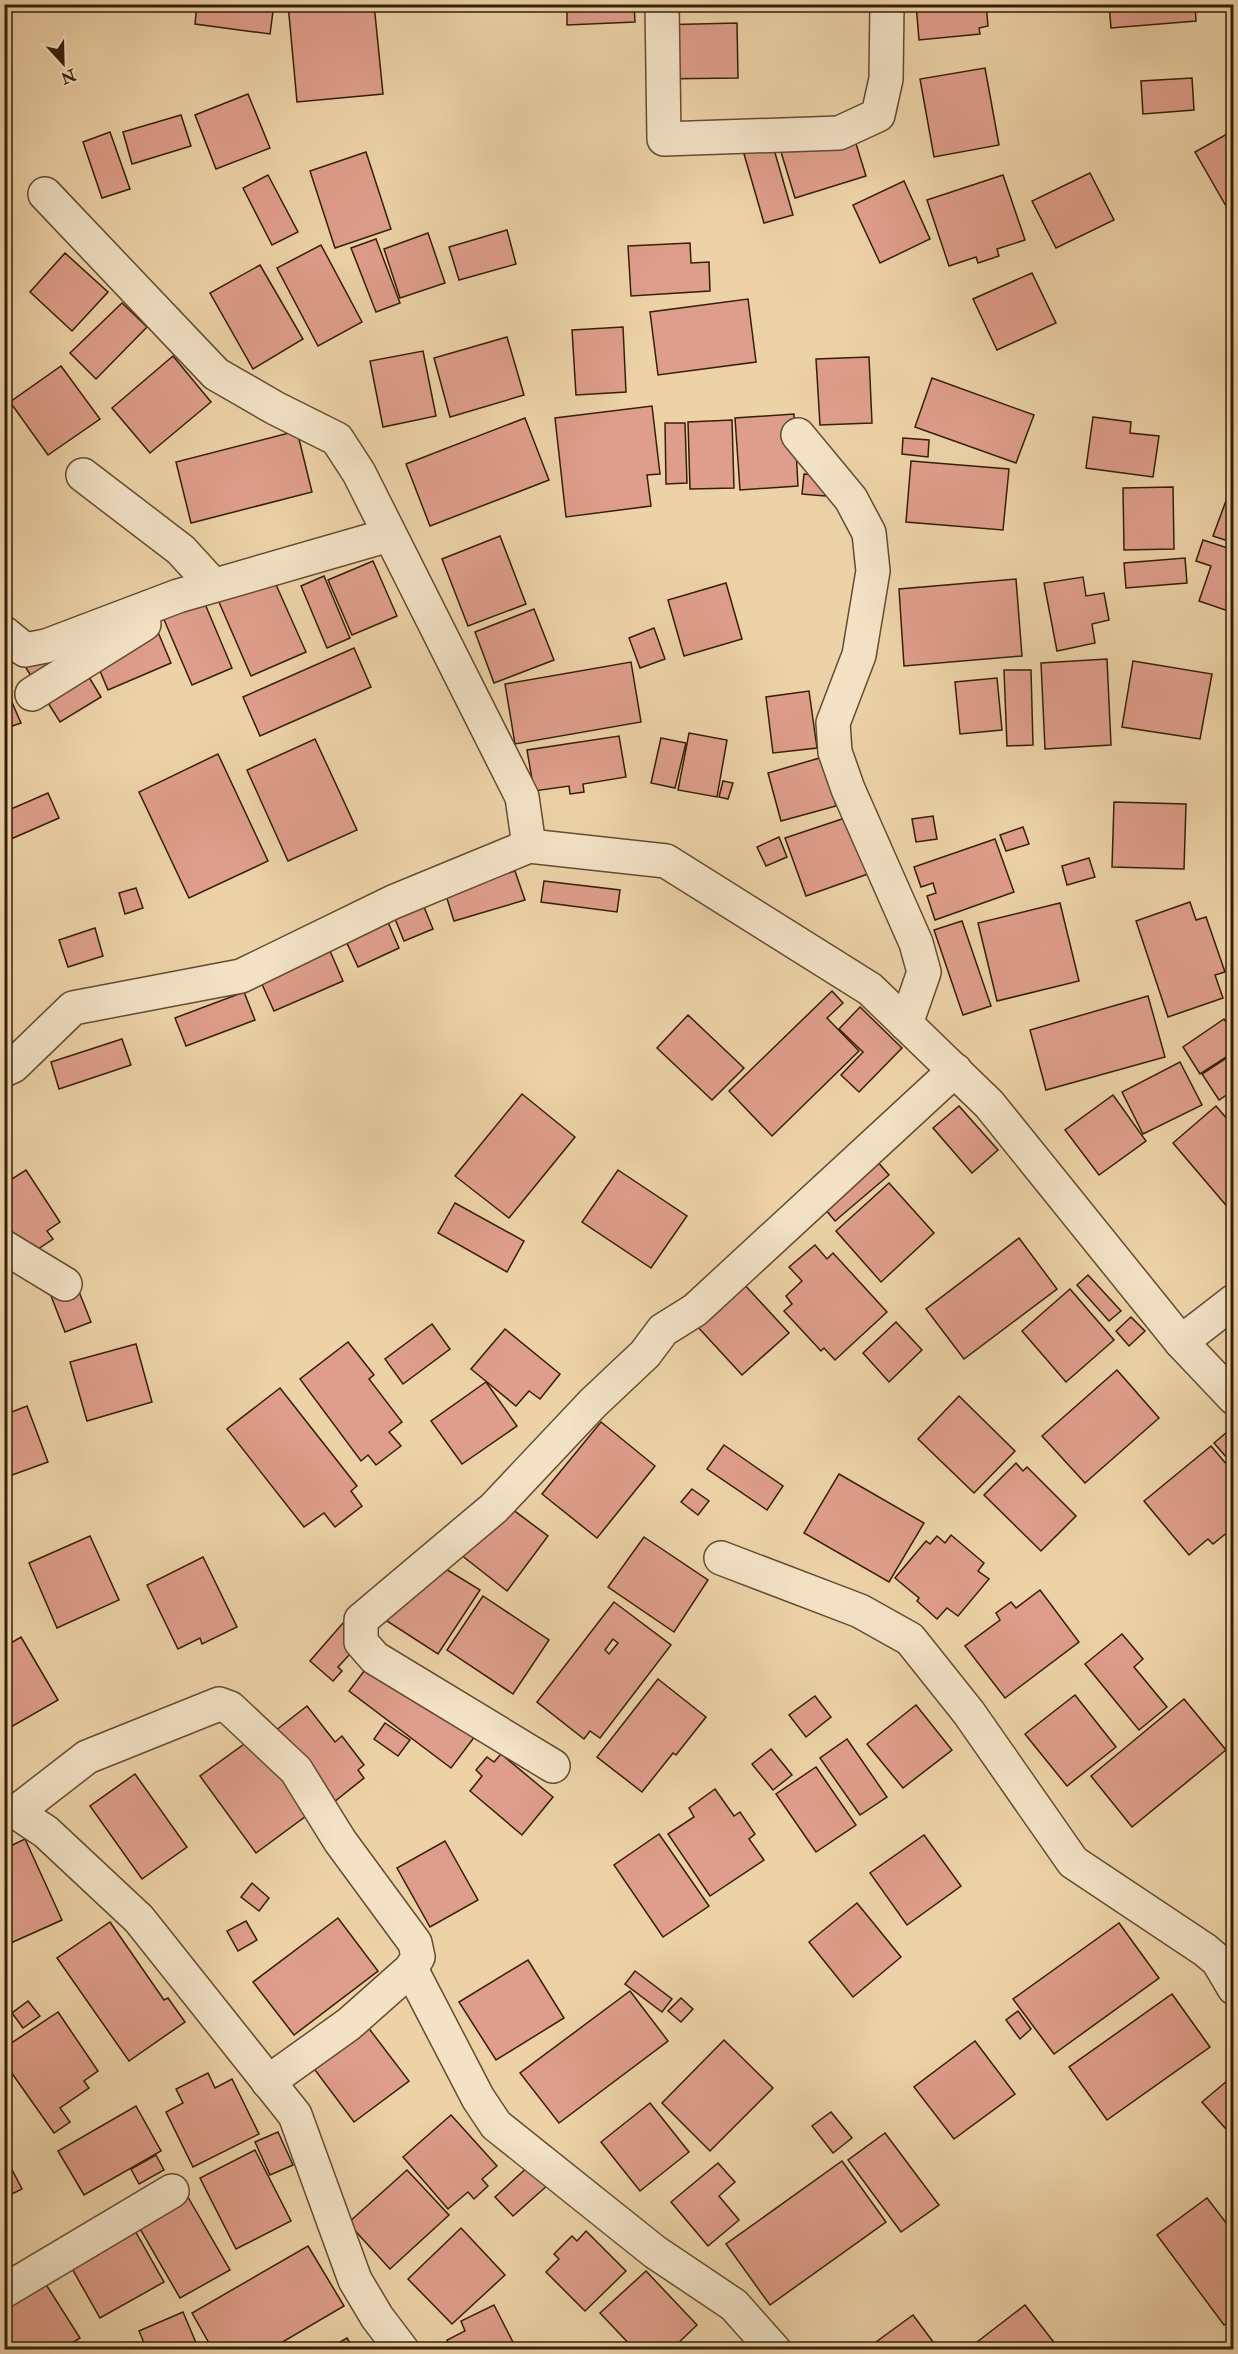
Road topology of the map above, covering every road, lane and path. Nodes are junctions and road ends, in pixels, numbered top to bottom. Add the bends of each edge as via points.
1 (662, 4) edge
2 (887, 4) edge
3 (45, 194) dead end
4 (798, 435) dead end
5 (83, 475) dead end
6 (389, 535) junction
7 (213, 585) junction
8 (178, 596) junction
9 (4, 633) edge
10 (32, 694) dead end
11 (529, 846) junction
12 (906, 1024) junction
13 (4, 1070) edge
14 (955, 1070) junction
15 (4, 1247) edge
16 (64, 1284) dead end
17 (1233, 1301) edge
18 (1181, 1342) junction
19 (1233, 1398) edge
20 (721, 1558) dead end
21 (553, 1766) dead end
22 (10, 1813) edge
23 (411, 1969) junction
24 (1233, 1988) edge
25 (268, 2082) junction
26 (172, 2191) dead end
27 (4, 2291) edge
28 (402, 2349) edge
29 (774, 2349) edge

1 - 2 street via 664,139 839,133 878,115 886,79
3 - 6 street via 216,374 337,440 359,473
4 - 12 street via 851,499 869,533 873,571 861,645 833,723 848,789 916,943 924,972
5 - 7 street via 182,550
6 - 7 street
6 - 11 street via 522,796
7 - 8 street
8 - 9 street via 46,646 25,650
8 - 10 street via 142,626
11 - 12 street via 666,861 870,989
11 - 13 street via 393,902 241,976 73,1008 13,1066
12 - 14 street
14 - 18 street via 989,1104
14 - 21 street via 695,1310 663,1330 645,1354 494,1508 361,1620 361,1642 375,1658
15 - 16 street
17 - 18 street
18 - 19 street
20 - 24 street via 860,1611 910,1639 969,1713 1073,1862 1205,1950 1218,1961
22 - 23 street via 87,1757 225,1704 296,1770 340,1840 415,1943 418,1957
22 - 25 street via 46,1832 139,1919
23 - 25 street via 349,2024
23 - 29 street via 496,2125 655,2252 734,2305
25 - 28 street via 294,2115 355,2280
26 - 27 street

